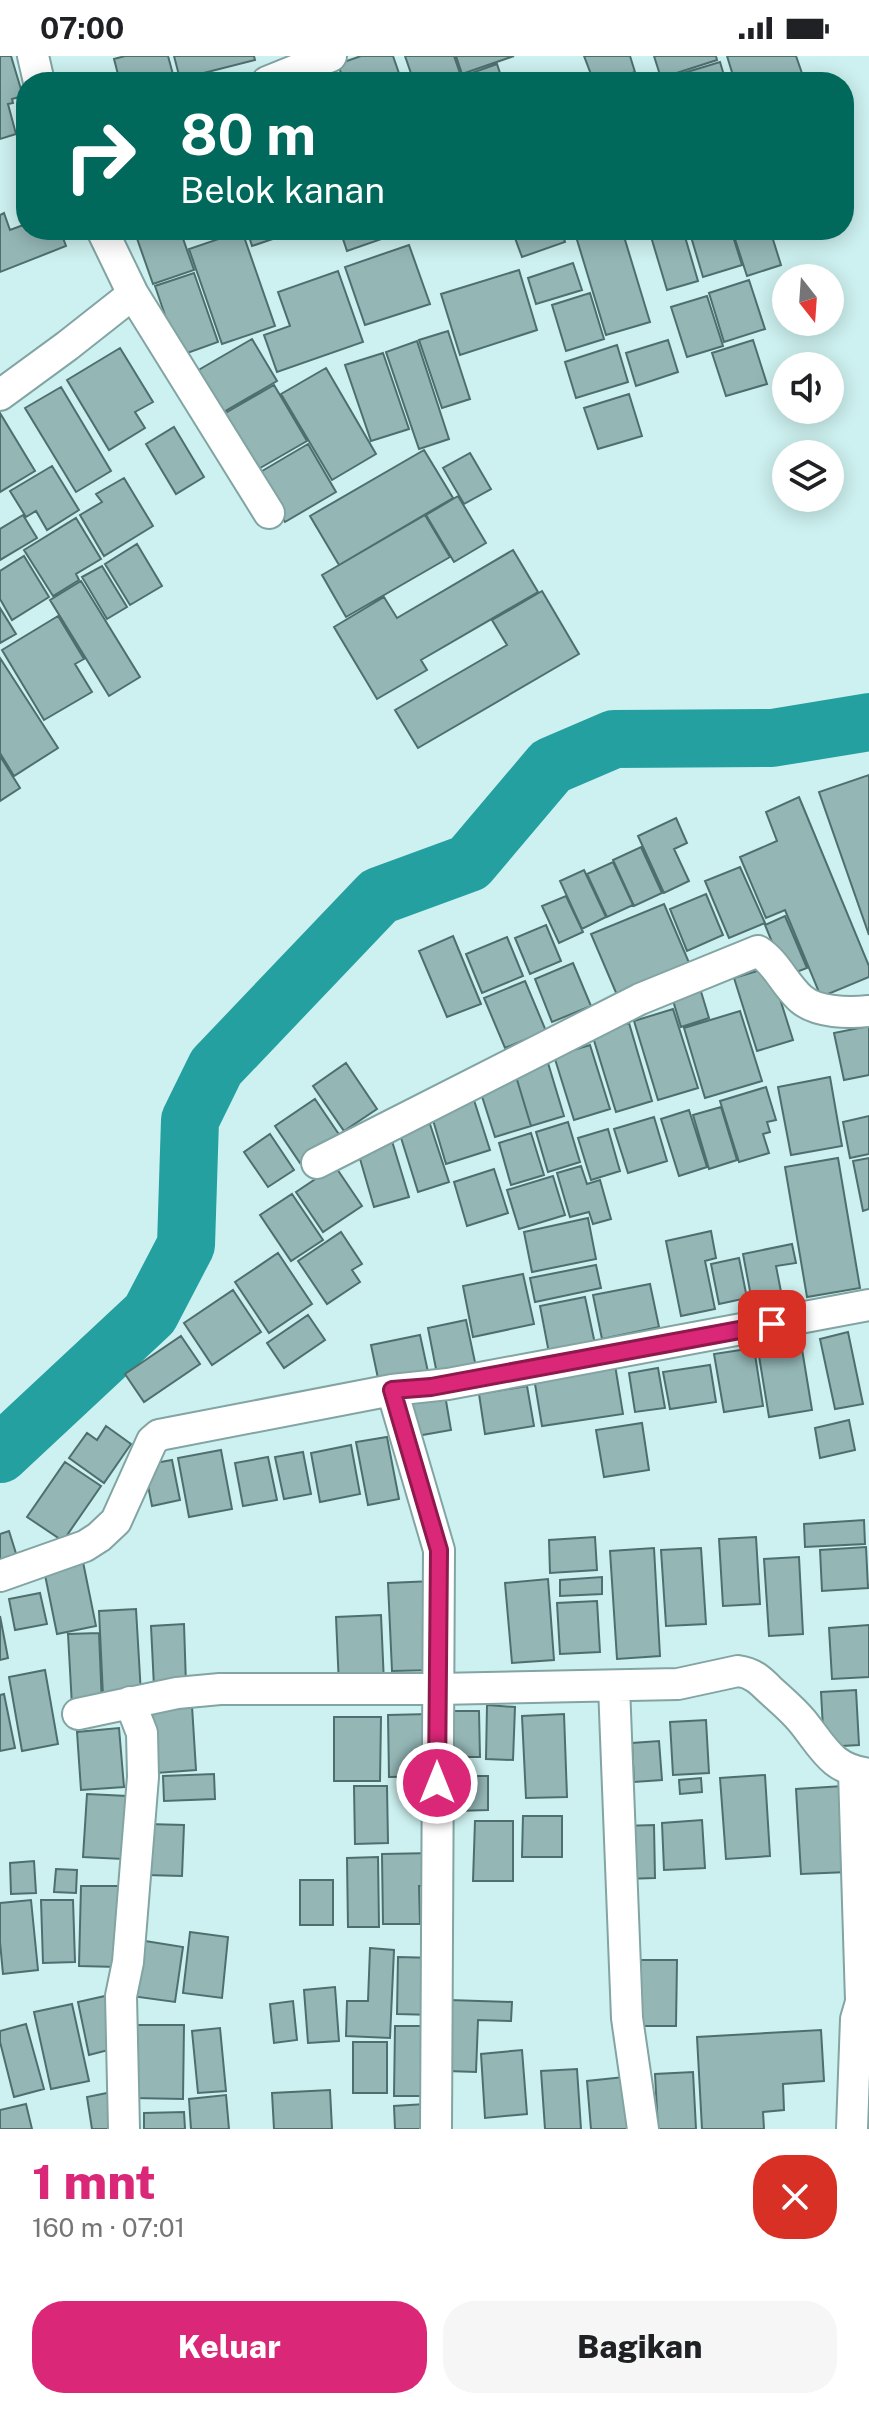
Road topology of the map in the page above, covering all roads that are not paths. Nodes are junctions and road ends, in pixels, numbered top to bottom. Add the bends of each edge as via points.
1 (331, 56) edge
2 (292, 72) edge
3 (107, 240) edge
4 (133, 294) junction
5 (0, 395) edge
6 (269, 513) dead end
7 (869, 1011) edge
8 (317, 1163) dead end
9 (869, 1305) edge
10 (392, 1390) junction
11 (0, 1576) edge
12 (614, 1686) junction
13 (438, 1689) junction
14 (130, 1702) junction
15 (78, 1714) dead end
16 (861, 1773) edge
17 (865, 1990) edge
18 (124, 2129) edge
19 (436, 2129) edge
20 (643, 2129) edge
21 (852, 2129) edge

1 - 2 street
3 - 4 street
4 - 5 street
4 - 6 street
7 - 8 street via 825,1009 802,1000 770,958 758,951 640,999
9 - 10 street
10 - 11 street via 159,1435 116,1521 99,1537
10 - 13 street via 439,1550
12 - 13 street
12 - 16 street via 678,1684 747,1672 800,1719 828,1756
12 - 20 street via 627,2018
13 - 14 street via 220,1689
13 - 19 street
14 - 15 street
14 - 18 street via 142,1733 143,1777 121,1996
16 - 17 street
17 - 21 street via 856,2019

